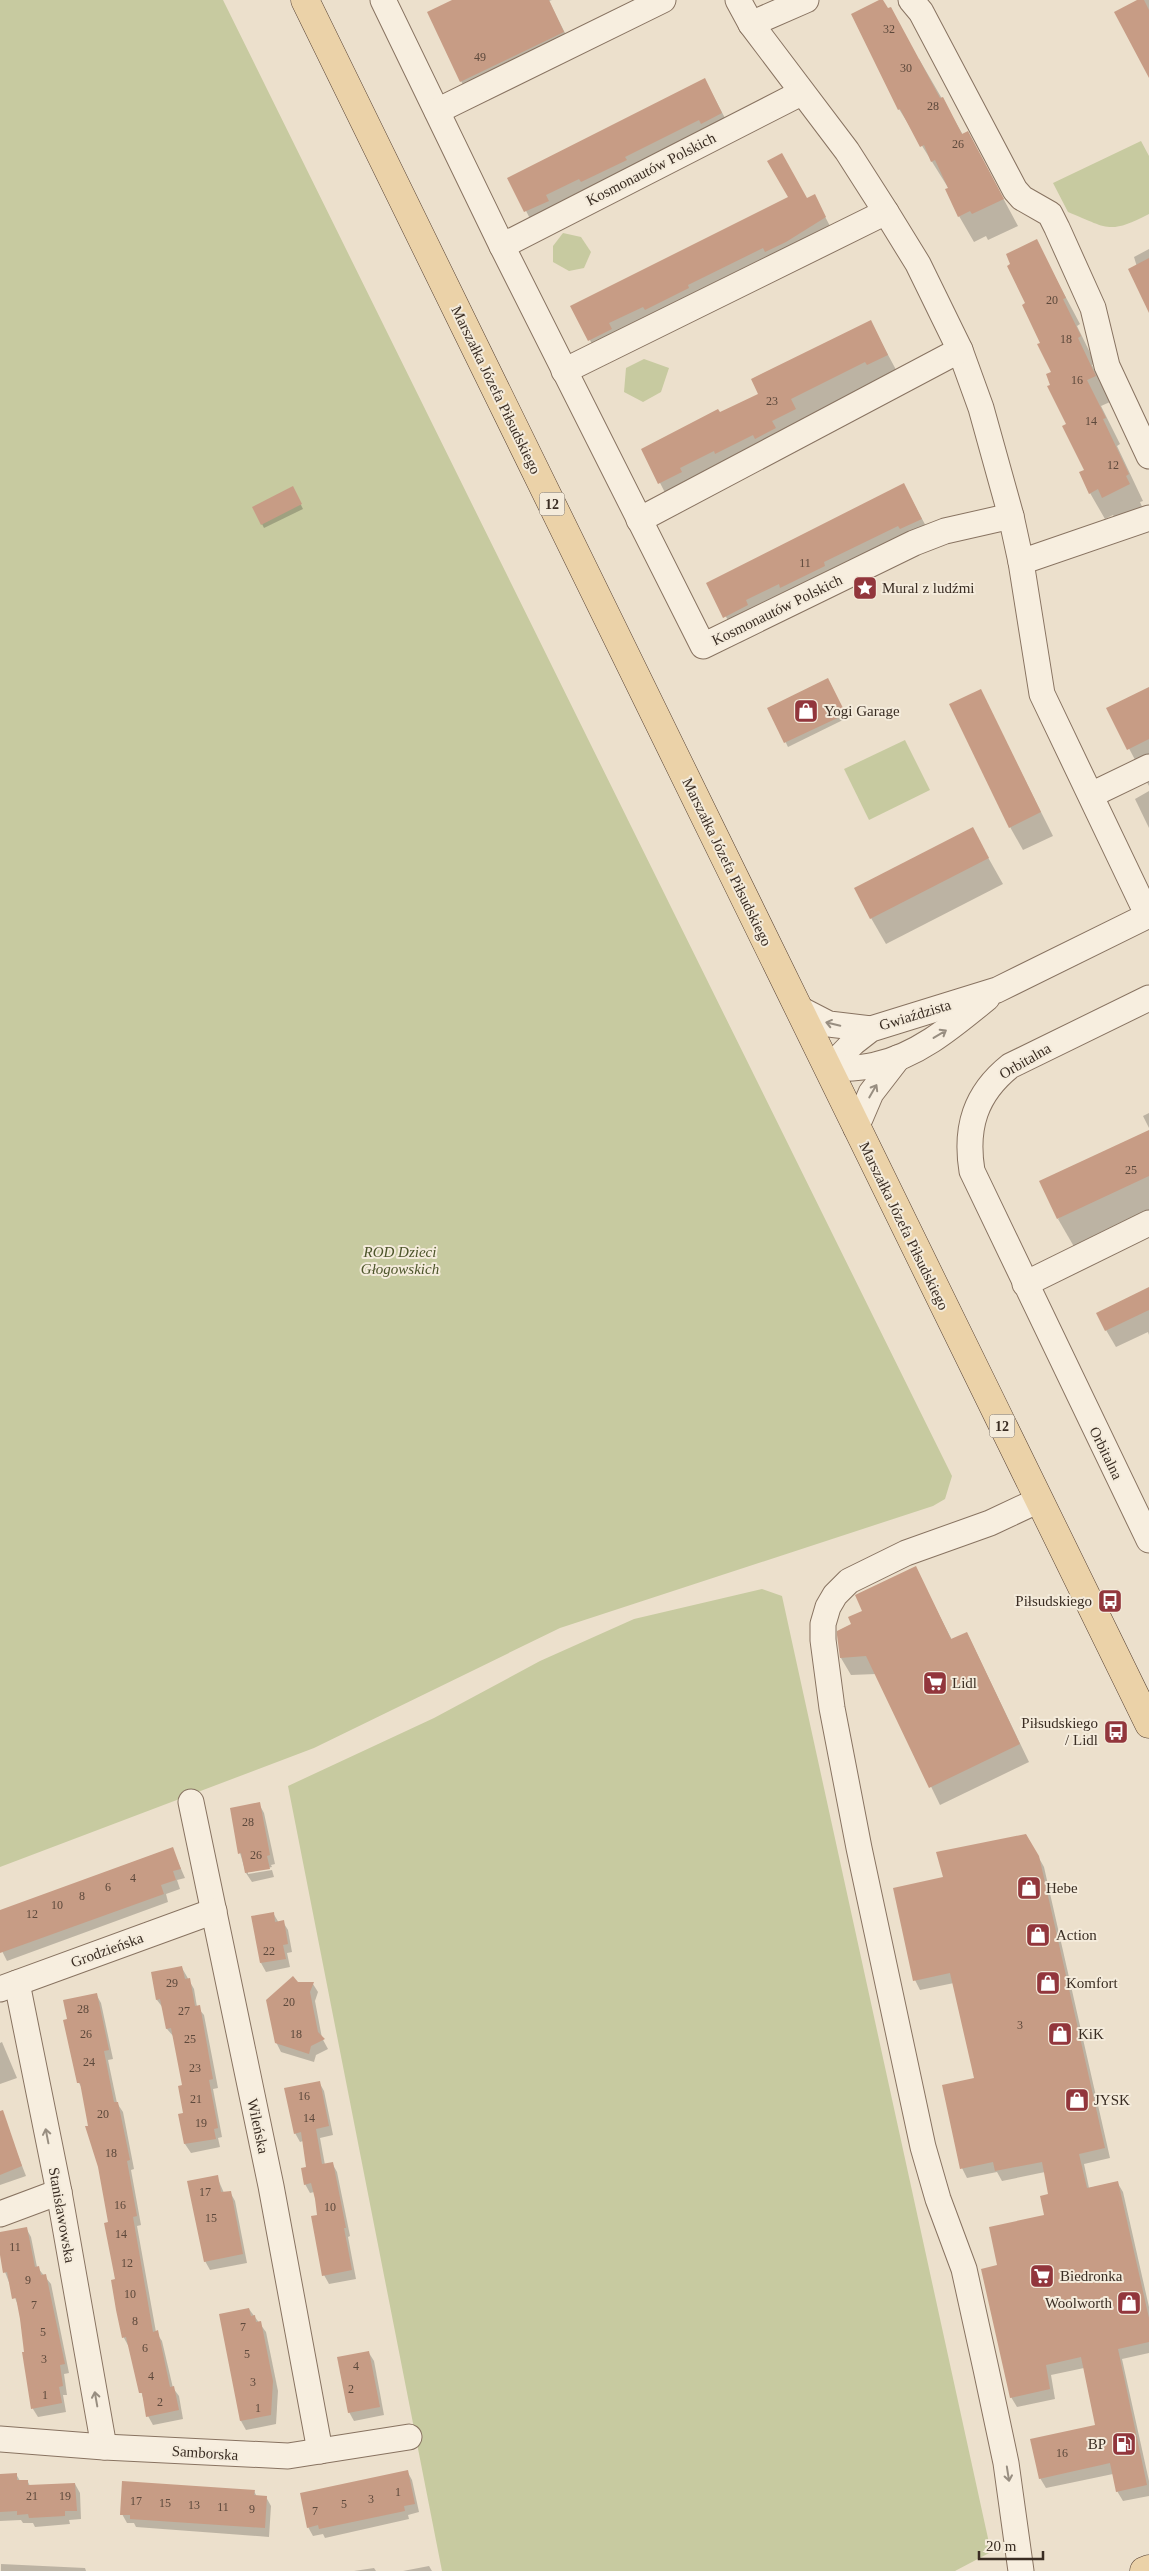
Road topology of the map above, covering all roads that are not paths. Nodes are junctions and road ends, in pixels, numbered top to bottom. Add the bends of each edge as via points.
1 (305, 0) edge
2 (383, 0) edge
3 (663, 0) edge
4 (738, 0) edge
5 (806, 0) edge
6 (911, 0) edge
7 (751, 24) junction
8 (801, 93) junction
9 (437, 111) junction
10 (886, 212) junction
11 (502, 246) junction
12 (960, 350) junction
13 (564, 371) junction
14 (1149, 456) edge
15 (1011, 516) junction
16 (1149, 518) edge
17 (639, 520) junction
18 (1021, 562) junction
19 (1149, 767) edge
20 (1091, 795) junction
21 (1148, 915) edge
22 (997, 990) junction
23 (1149, 998) edge
24 (798, 1008) junction
25 (871, 1029) junction
26 (898, 1058) junction
27 (828, 1069) junction
28 (856, 1128) junction
29 (1149, 1223) edge
30 (1025, 1284) junction
31 (1039, 1500) junction
32 (1149, 1540) edge
33 (1149, 1724) edge
34 (191, 1802) dead end
35 (214, 1911) junction
36 (8, 1986) edge
37 (59, 2192) junction
38 (0, 2214) edge
39 (409, 2436) dead end
40 (0, 2439) edge
41 (104, 2447) junction
42 (320, 2451) junction
43 (1149, 2569) edge
44 (1021, 2571) edge
45 (1144, 2571) edge

1 - 24 main road, Marszałka Józefa Piłsudskiego / 12
2 - 9 street, Kosmonautów Polskich
3 - 9 street
4 - 7 street
5 - 7 street
6 - 14 street via 921,12 1015,190 1022,198 1050,214 1093,308 1107,366
7 - 8 street
8 - 10 street via 847,151
8 - 11 street, Kosmonautów Polskich
9 - 11 street, Kosmonautów Polskich
10 - 12 street via 918,264
10 - 13 street
11 - 13 street, Kosmonautów Polskich
12 - 15 street via 981,408
12 - 17 street
13 - 17 street, Kosmonautów Polskich
15 - 17 street, Kosmonautów Polskich via 963,526 914,543 704,646
15 - 18 street
16 - 18 street
18 - 20 street via 1042,694
19 - 20 street
20 - 21 street
21 - 22 street, Gwiaździsta
22 - 25 street, Gwiaździsta
26 -> 22 street, Gwiaździsta via 945,1032
23 - 30 street, Orbitalna via 1010,1066 995,1079 974,1117 968,1146 972,1171
25 -> 24 street via 829,1024
24 - 27 main road, Marszałka Józefa Piłsudskiego / 12
25 - 27 street, Gwiaździsta
26 - 27 street, Gwiaździsta via 874,1066
28 -> 26 street via 870,1093
27 - 28 main road, Marszałka Józefa Piłsudskiego / 12
28 - 31 main road, Marszałka Józefa Piłsudskiego / 12
29 - 30 street
30 - 32 street, Orbitalna
31 - 33 main road, Marszałka Józefa Piłsudskiego / 12
31 -> 44 street via 990,1523 906,1553 849,1581 834,1595 828,1607 822,1640 859,1848 923,2147 938,2200 964,2269 998,2426
34 - 35 street, Wileńska
35 - 36 street, Grodzieńska
35 - 42 street, Wileńska via 271,2186
37 -> 36 street, Stanisławowska
37 - 38 street
41 -> 37 street, Stanisławowska
39 - 42 street, Samborska
40 - 41 street, Samborska
41 - 42 street, Samborska via 257,2456
43 - 45 main road

